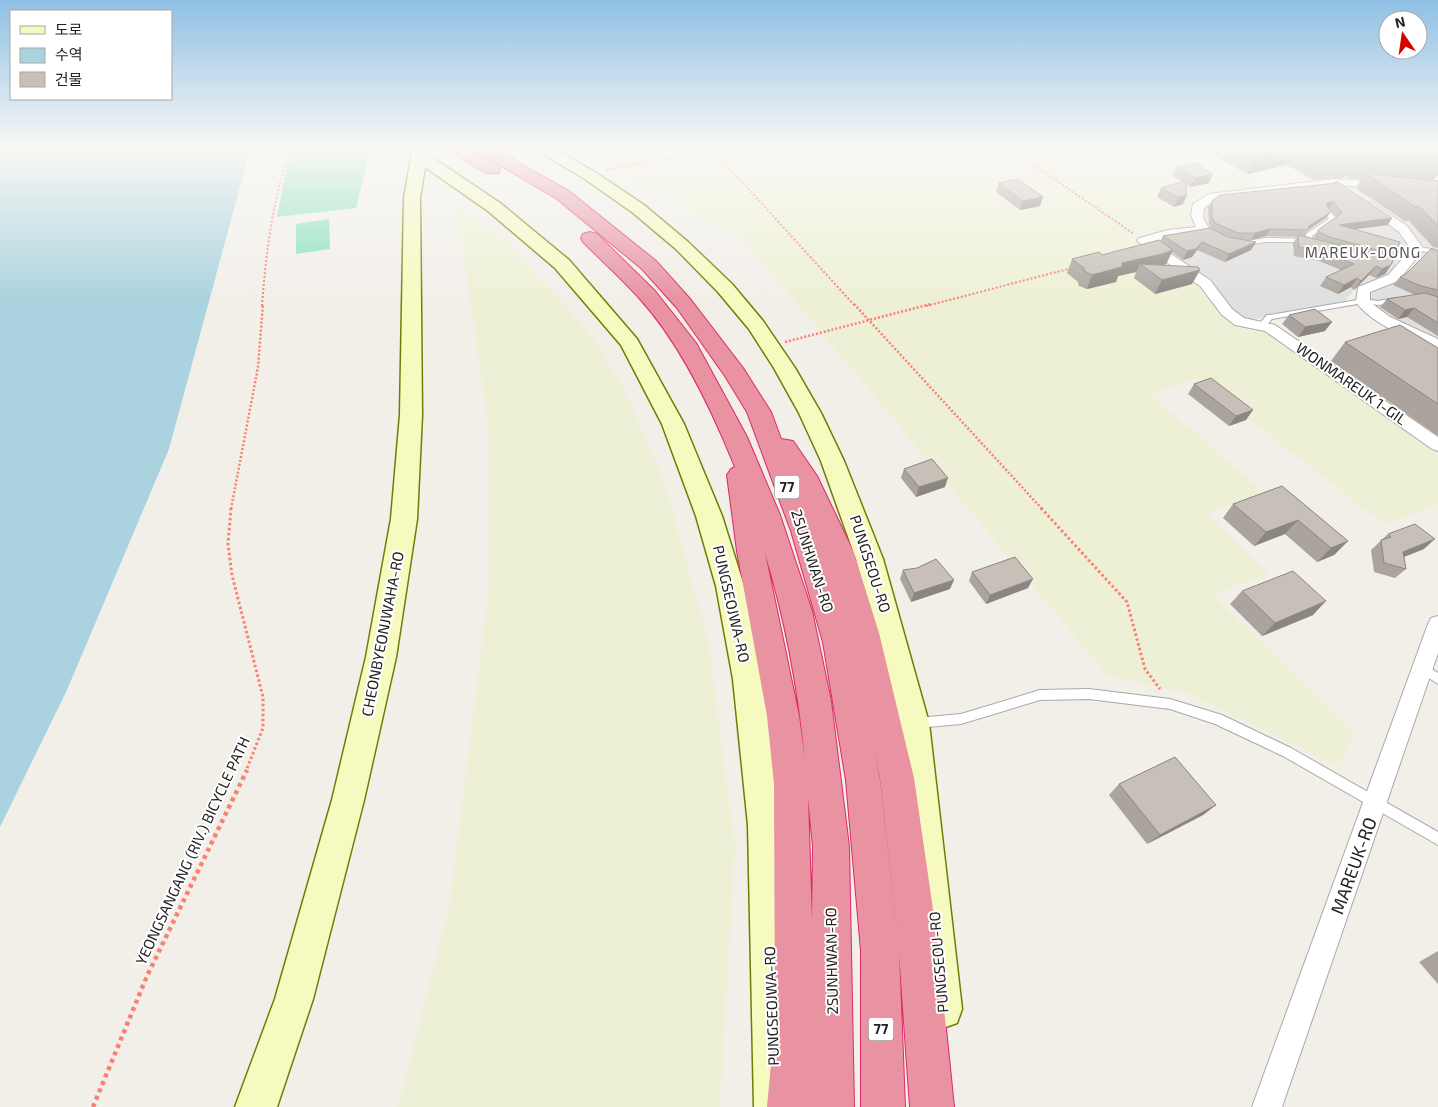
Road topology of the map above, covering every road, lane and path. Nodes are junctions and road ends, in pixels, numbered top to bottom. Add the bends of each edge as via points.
1 (276, 198) edge
2 (412, 198) edge
3 (482, 198) edge
4 (539, 198) edge
5 (567, 198) edge
6 (625, 198) edge
7 (756, 198) edge
8 (1081, 198) edge
9 (1212, 198) edge
10 (1358, 198) edge
11 (1328, 211) edge
12 (1142, 240) junction
13 (1234, 244) edge
14 (1418, 249) junction
15 (1438, 252) edge
16 (1077, 267) edge
17 (1408, 298) edge
18 (1363, 301) junction
19 (868, 320) junction
20 (1262, 325) junction
21 (1438, 344) edge
22 (770, 346) junction
23 (747, 424) junction
24 (1438, 445) edge
25 (1438, 624) edge
26 (1430, 673) edge
27 (1170, 704) junction
28 (914, 724) junction
29 (1376, 803) junction
30 (1438, 839) edge
31 (93, 1107) edge
32 (256, 1107) edge
33 (775, 1107) edge
34 (789, 1107) edge
35 (832, 1107) edge
36 (883, 1107) edge
37 (932, 1107) edge
38 (948, 1107) edge
39 (1267, 1107) edge

1 - 31 path, YEONGSANGANG (RIV.) BICYCLE PATH via 266,257 258,367 229,521 228,544 232,575 262,697 263,728 250,763 145,981
2 - 32 street, CHEONBYEONJWAHA-RO via 411,415 404,519 381,657 348,800 294,998
3 - 33 street, PUNGSEOJWA-RO via 562,264 630,343 673,424 709,516 730,586 748,679 765,825
4 - 23 highway, 2SUNHWAN-RO / 77 via 609,255 648,295
5 - 23 highway, 2SUNHWAN-RO / 77 via 649,265 684,304 735,373
6 - 22 street, PUNGSEOU-RO via 681,243 727,290
7 - 19 path
8 - 12 path
9 - 12 street via 1199,204 1196,212 1198,222 1207,232 1168,234
10 - 14 street via 1398,224
11 - 13 lane via 1333,218 1308,235 1313,243 1266,240
12 - 20 street, WONMAREUK 1-GIL via 1205,283 1227,312 1240,322
14 - 15 lane
14 - 18 street via 1397,267 1393,278 1363,290
16 - 19 path
17 - 18 lane via 1378,303
18 - 20 lane via 1270,318
18 - 21 street via 1386,320
19 - 22 path
19 - 27 path via 1127,602 1145,669
20 - 24 street, WONMAREUK 1-GIL
22 - 28 street, PUNGSEOU-RO via 808,411 854,512 882,596
23 - 34 highway via 751,551 783,716 791,784 795,1021
23 - 35 highway, 2SUNHWAN-RO / 77 via 768,515 794,602 815,701 831,846
23 - 36 highway, 2SUNHWAN-RO / 77 via 804,531 838,642 863,780 880,951
23 - 37 highway via 791,456 840,553 864,633 897,778 917,930
25 - 26 street, MAREUK-RO
26 - 29 street, MAREUK-RO
27 - 28 lane via 1089,694 1040,695 961,720
27 - 29 lane via 1218,719
28 - 38 street, PUNGSEOU-RO via 938,937
29 - 30 lane
29 - 39 street, MAREUK-RO

